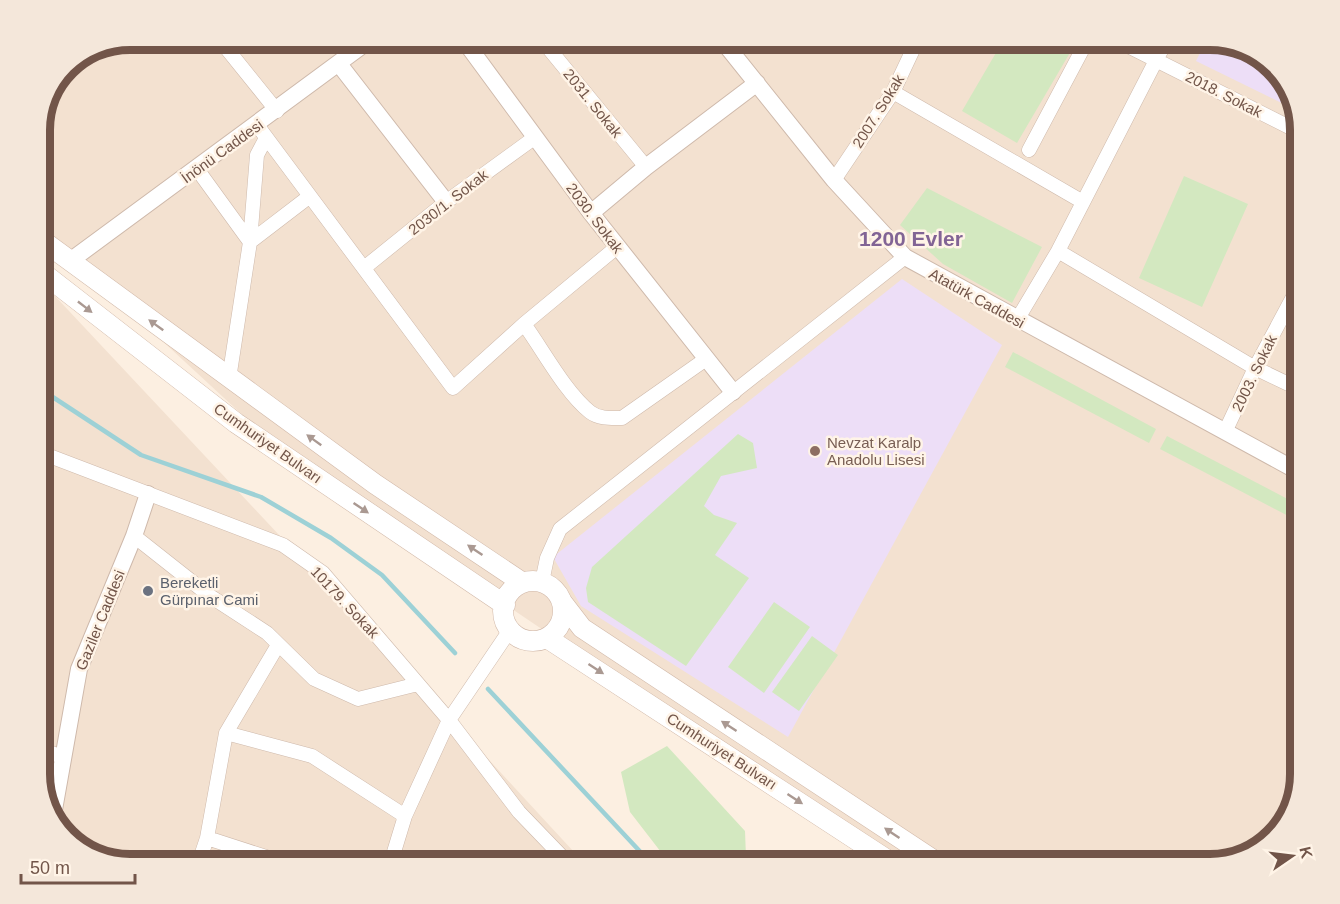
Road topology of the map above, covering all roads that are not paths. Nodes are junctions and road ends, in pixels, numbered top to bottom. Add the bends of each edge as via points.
1 (227, 49) edge
2 (358, 49) edge
3 (470, 49) edge
4 (549, 49) edge
5 (729, 49) edge
6 (913, 49) edge
7 (1083, 49) edge
8 (1134, 49) edge
9 (1162, 49) edge
10 (1156, 60) junction
11 (339, 64) junction
12 (757, 83) junction
13 (893, 92) junction
14 (277, 111) junction
15 (1290, 127) edge
16 (262, 132) junction
17 (534, 138) junction
18 (1029, 150) dead end
19 (646, 167) junction
20 (197, 170) junction
21 (834, 180) junction
22 (310, 196) junction
23 (1083, 201) junction
24 (446, 202) junction
25 (591, 213) junction
26 (250, 242) junction
27 (50, 246) edge
28 (617, 247) junction
29 (1058, 251) junction
30 (905, 257) junction
31 (70, 261) junction
32 (364, 268) junction
33 (50, 279) edge
34 (1290, 302) edge
35 (1017, 320) junction
36 (524, 324) junction
37 (706, 359) junction
38 (1254, 368) junction
39 (230, 379) junction
40 (1290, 385) edge
41 (733, 392) junction
42 (1225, 432) junction
43 (50, 456) edge
44 (1290, 467) edge
45 (148, 494) junction
46 (134, 536) junction
47 (533, 582) junction
48 (562, 602) junction
49 (505, 604) junction
50 (510, 630) junction
51 (547, 638) junction
52 (278, 645) junction
53 (418, 684) junction
54 (449, 720) junction
55 (226, 733) junction
56 (50, 752) edge
57 (62, 757) junction
58 (55, 802) edge
59 (405, 816) junction
60 (207, 838) junction
61 (202, 854) edge
62 (257, 854) edge
63 (393, 854) edge
64 (559, 854) edge
65 (878, 854) edge
66 (924, 854) edge

1 - 14 street
2 - 11 street, İnönü Caddesi
3 - 17 street, 2030. Sokak
4 - 19 street, 2031. Sokak
5 - 12 street, Atatürk Caddesi
6 - 13 street, 2007. Sokak
7 - 18 street
8 - 10 street, 2018. Sokak
9 - 10 street
10 - 15 street, 2018. Sokak
10 - 23 street
11 - 14 street, İnönü Caddesi
11 - 24 street
12 - 19 street
12 - 21 street, Atatürk Caddesi
13 - 21 street, 2007. Sokak
13 - 23 street
14 - 16 street, İnönü Caddesi
16 - 20 street, İnönü Caddesi
16 - 22 street
16 - 26 street
17 - 24 street, 2030/1. Sokak
17 - 25 street, 2030. Sokak
19 - 25 street
20 - 26 street
20 - 31 street, İnönü Caddesi
21 - 30 street, Atatürk Caddesi
22 - 26 street
22 - 32 street
23 - 29 street
24 - 32 street, 2030/1. Sokak
25 - 28 street, 2030. Sokak
26 - 39 street
27 - 31 main road
28 - 36 street
28 - 37 street, 2030. Sokak
29 - 35 street
29 - 38 street
30 - 35 street, Atatürk Caddesi
30 - 41 street
39 -> 31 main road
32 - 36 street via 453,388
33 -> 49 main road, Cumhuriyet Bulvarı via 236,423
34 - 38 street, 2003. Sokak
35 - 42 street, Atatürk Caddesi
36 - 37 street via 571,390 591,413 605,418 622,418
37 - 41 street, 2030. Sokak
38 - 40 street
38 - 42 street, 2003. Sokak
47 -> 39 main road via 375,484
41 - 47 street via 560,529
42 - 44 street, Atatürk Caddesi
43 - 45 street, 10179. Sokak
45 - 46 street, Gaziler Caddesi
45 - 53 street, 10179. Sokak via 283,545 323,573
46 - 52 street
46 - 57 street, Gaziler Caddesi via 79,669
47 - 48 main road via 557,593
47 - 49 main road via 509,594
48 - 51 main road via 561,623
66 -> 48 main road via 582,628
49 - 50 main road via 505,621
50 - 51 main road via 527,640
50 - 54 street
51 -> 65 main road, Cumhuriyet Bulvarı
52 - 53 street via 314,679 358,699
52 - 55 street
53 - 54 street, 10179. Sokak
54 - 59 street
54 - 64 street, 10179. Sokak via 519,812
55 - 59 street via 312,756
55 - 60 street
56 - 57 street
57 - 58 street, Gaziler Caddesi
59 - 63 street
60 - 61 street
60 - 62 street

